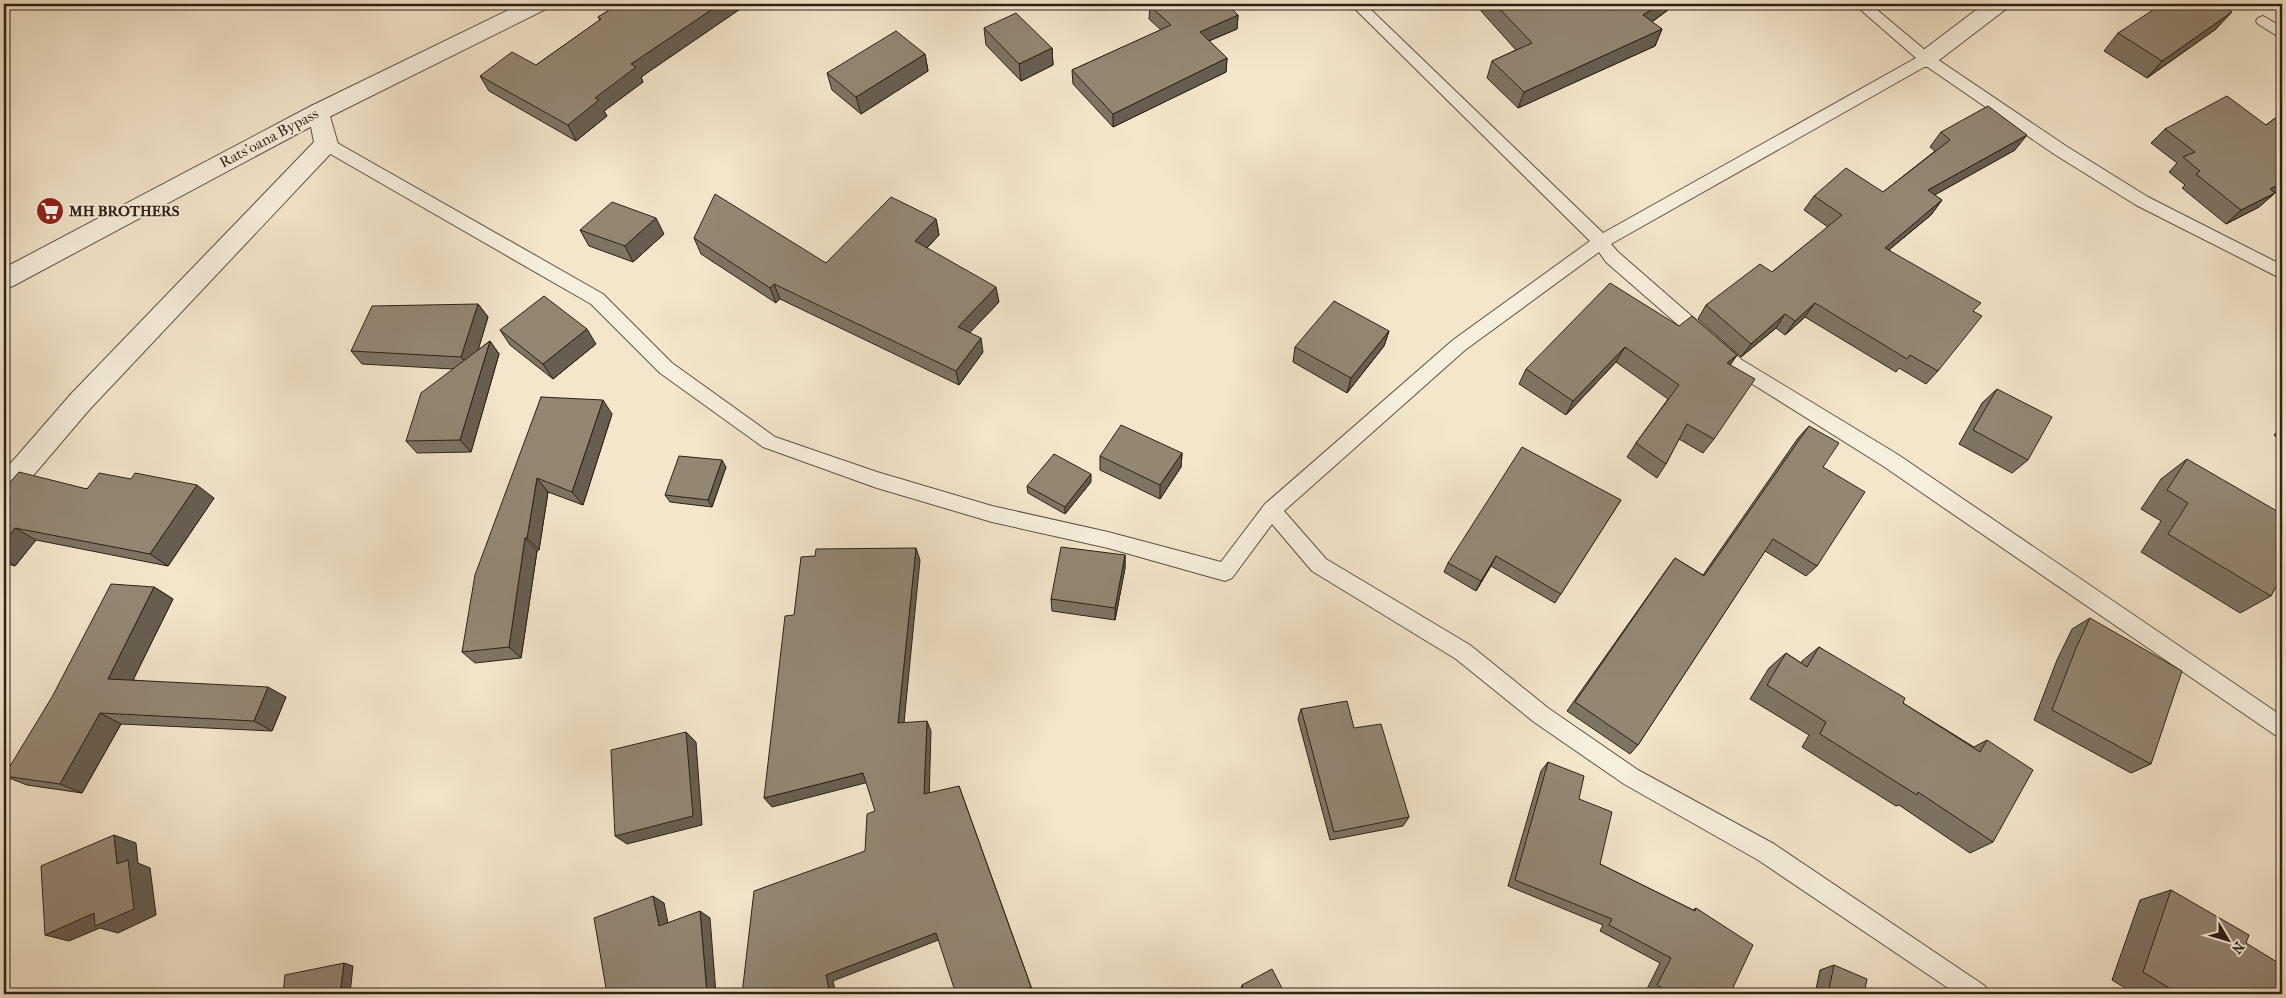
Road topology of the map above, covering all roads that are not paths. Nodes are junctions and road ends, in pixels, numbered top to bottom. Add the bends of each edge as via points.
1 (538, 4) edge
2 (1357, 4) edge
3 (1861, 4) edge
4 (1998, 4) edge
5 (2263, 21) dead end
6 (2282, 34) edge
7 (1926, 58) junction
8 (319, 112) junction
9 (326, 144) junction
10 (1601, 242) junction
11 (2282, 272) edge
12 (4, 279) edge
13 (4, 490) edge
14 (1272, 510) junction
15 (2282, 728) edge
16 (1977, 994) edge

1 - 8 street, Rats'oana Bypass
2 - 10 lane
3 - 7 lane
4 - 7 street
5 - 6 lane
7 - 10 lane
7 - 11 lane via 2060,150 2142,201
8 - 9 street
8 - 12 street, Rats'oana Bypass
9 - 13 street via 80,402
9 - 14 lane via 597,299 666,368 769,442 877,480 992,514 1108,540 1225,572
10 - 14 lane via 1459,345
10 - 15 lane via 1612,257 1736,365 1890,460
14 - 16 lane via 1319,566 1463,652 1541,715 1631,777 1766,852

